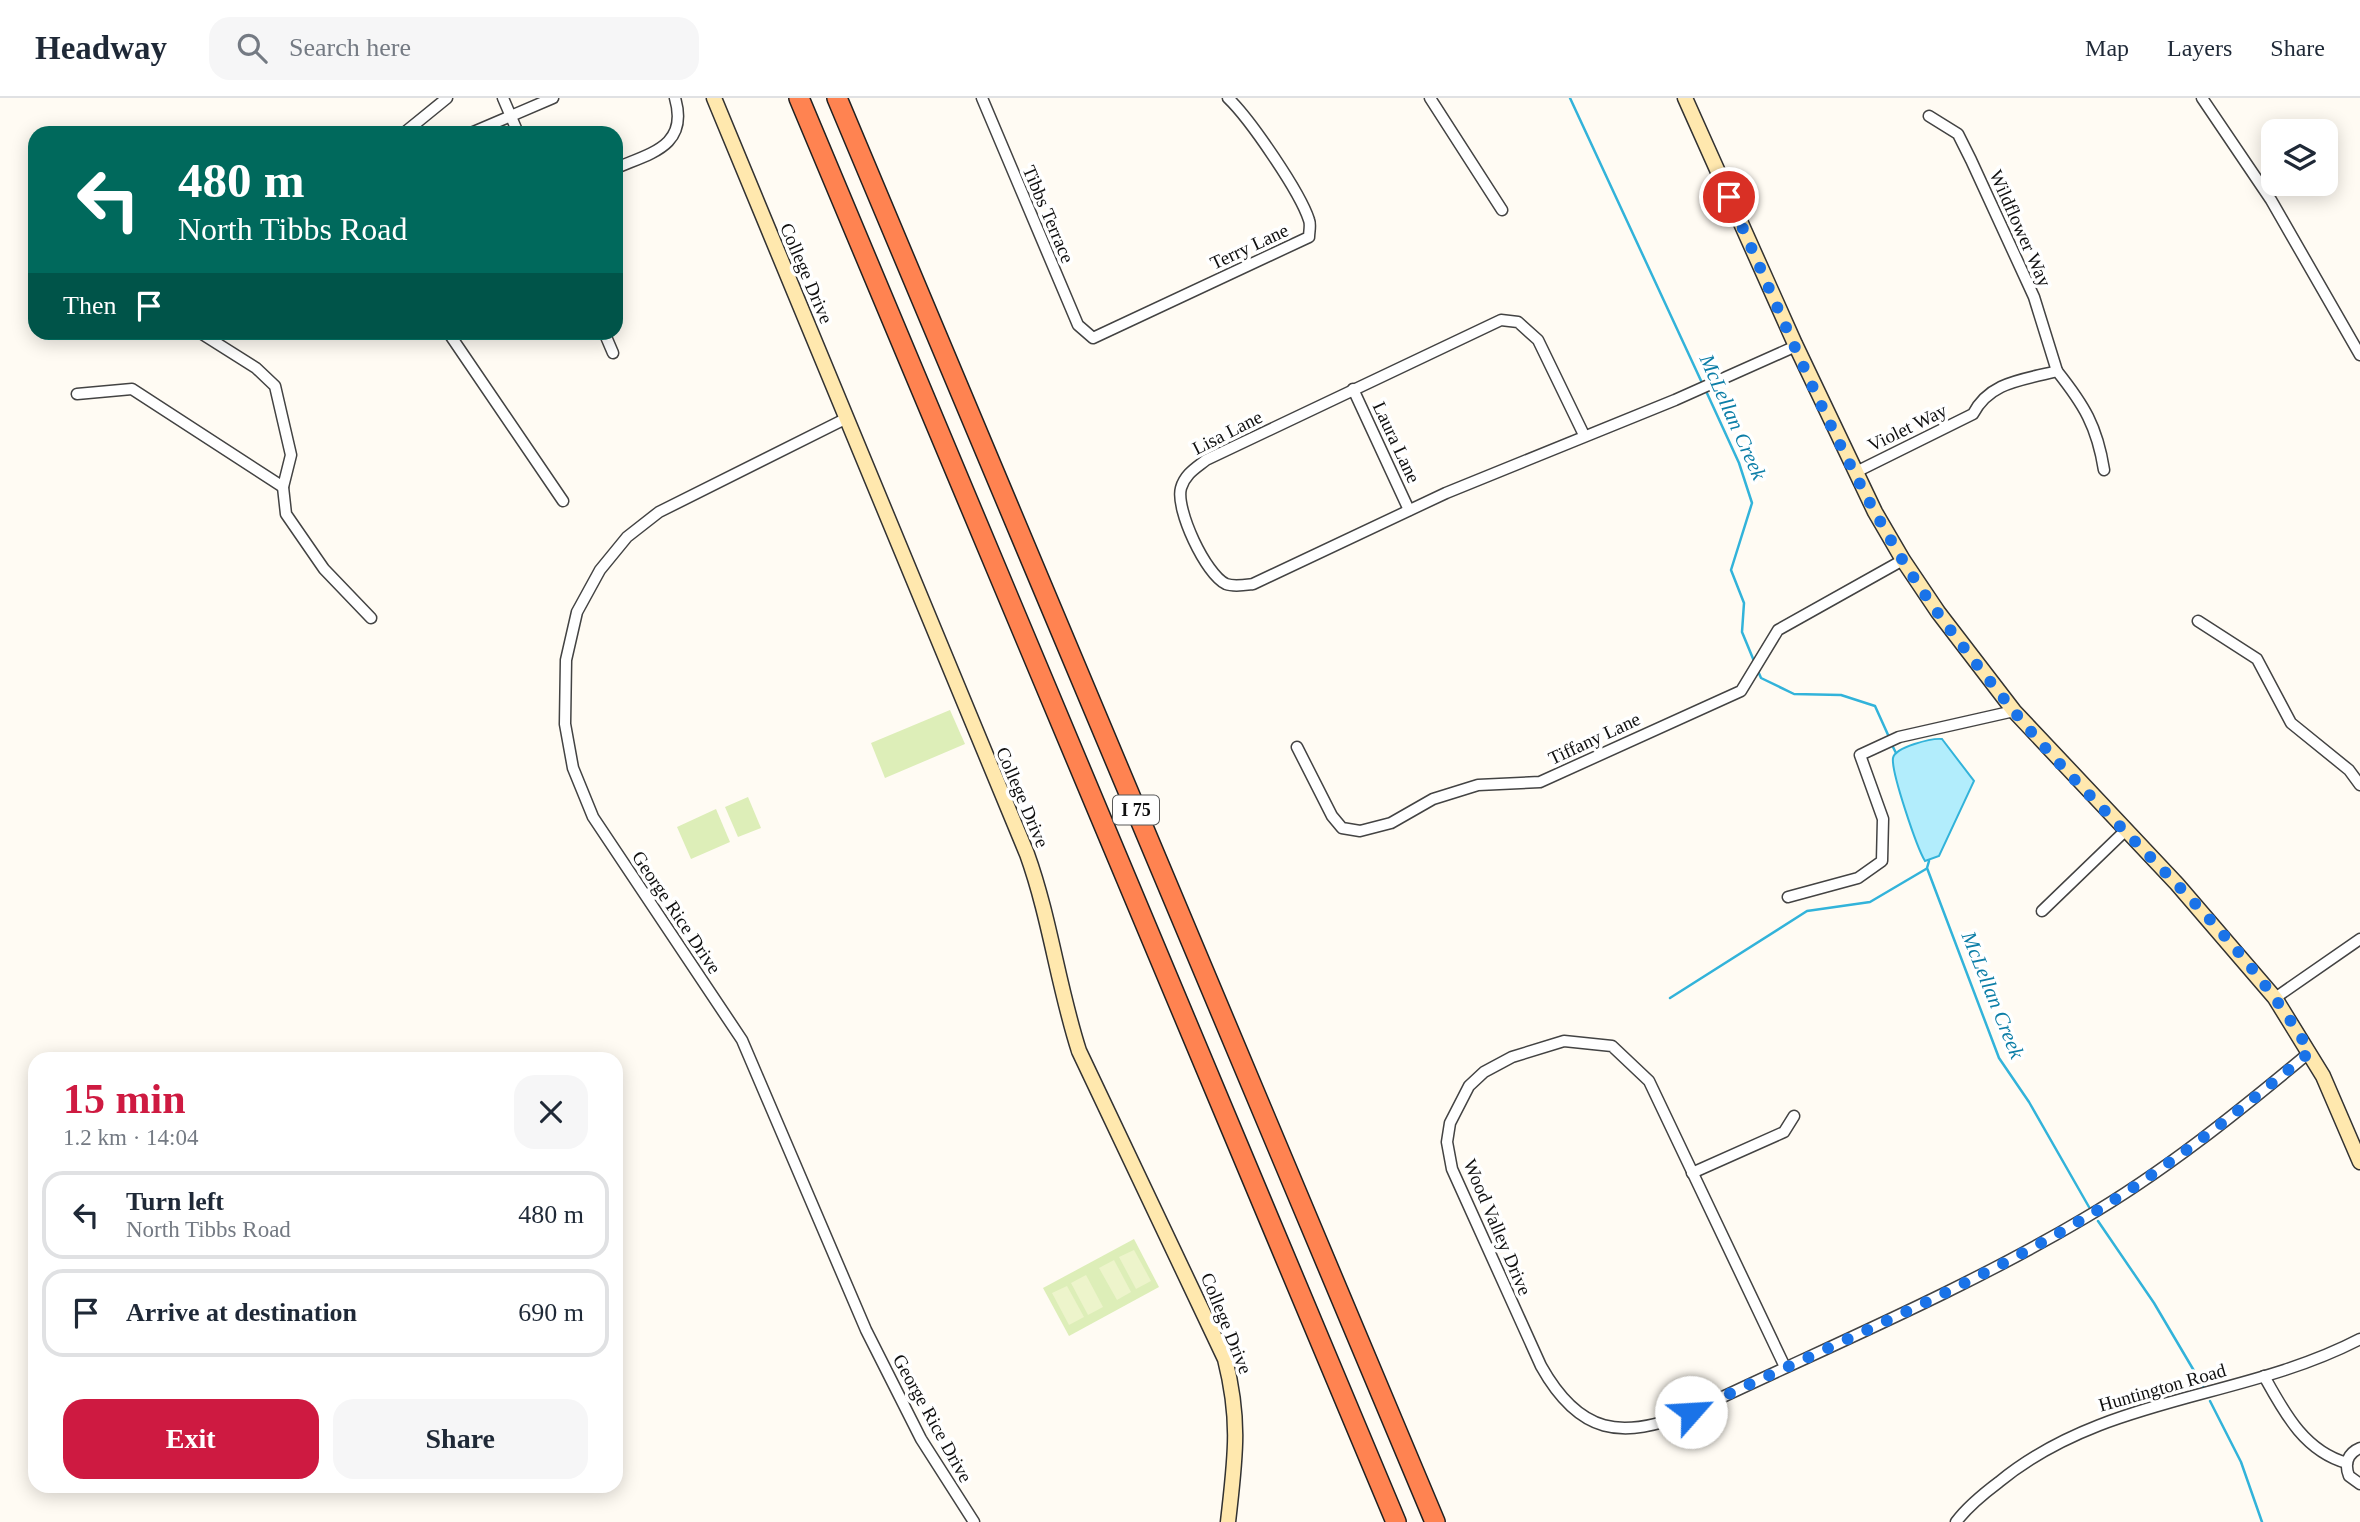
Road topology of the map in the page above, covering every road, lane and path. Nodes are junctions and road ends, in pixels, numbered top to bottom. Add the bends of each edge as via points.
1 (447, 98) edge
2 (503, 98) edge
3 (553, 98) edge
4 (688, 98) edge
5 (714, 98) edge
6 (799, 98) edge
7 (837, 98) edge
8 (982, 98) edge
9 (1228, 98) edge
10 (1430, 98) edge
11 (1685, 98) edge
12 (2202, 98) edge
13 (676, 102) edge
14 (511, 116) junction
15 (1930, 116) dead end
16 (413, 126) edge
17 (487, 126) edge
18 (515, 126) edge
19 (623, 165) edge
20 (1502, 209) dead end
21 (1093, 338) joint
22 (212, 340) edge
23 (453, 340) edge
24 (607, 340) edge
25 (1796, 346) junction
26 (613, 353) dead end
27 (2360, 355) edge
28 (2057, 371) junction
29 (1353, 389) junction
30 (77, 394) dead end
31 (847, 418) junction
32 (1584, 435) junction
33 (2104, 470) dead end
34 (1856, 472) junction
35 (283, 487) junction
36 (563, 501) dead end
37 (1409, 510) junction
38 (1903, 560) junction
39 (371, 618) dead end
40 (2198, 621) dead end
41 (2014, 711) junction
42 (1297, 747) dead end
43 (2360, 785) edge
44 (2125, 831) junction
45 (1788, 897) dead end
46 (2042, 911) dead end
47 (2360, 939) edge
48 (2275, 998) junction
49 (2310, 1052) junction
50 (1794, 1116) dead end
51 (2360, 1162) edge
52 (1692, 1172) junction
53 (2360, 1339) edge
54 (1785, 1367) junction
55 (2264, 1376) junction
56 (2360, 1448) edge
57 (2347, 1463) junction
58 (2360, 1484) edge
59 (974, 1522) edge
60 (1228, 1522) edge
61 (1396, 1522) edge
62 (1435, 1522) edge
63 (1956, 1522) edge

1 - 16 street
2 - 14 street
3 - 14 street
4 - 13 street
5 - 31 street, College Drive
6 - 61 highway, I 75
7 - 62 highway, I 75
8 - 21 street, Tibbs Terrace via 1078,325
9 - 21 street, Terry Lane via 1258,134 1294,192 1310,222 1309,236
10 - 20 street
11 - 25 street
12 - 27 street via 2271,200
13 - 19 street via 679,121 664,148
14 - 17 street
14 - 18 street
15 - 28 street, Wildflower Way via 1958,134 1971,160 2034,297
22 - 35 street via 275,386 291,455
23 - 36 street
24 - 26 street
25 - 32 street, Lisa Lane
25 - 34 street
28 - 33 street via 2090,415
28 - 34 street, Violet Way via 2003,386 1982,398 1973,414
29 - 32 street, Lisa Lane via 1471,332 1501,320 1518,322 1538,340
29 - 37 street, Laura Lane
29 - 37 street, Lisa Lane via 1206,460 1187,474 1180,505 1201,555 1226,584 1253,584
30 - 35 street via 132,389
31 - 59 street, George Rice Drive via 659,512 619,546 588,590 570,634 565,724 573,768 593,817 742,1040 866,1330 921,1438
31 - 60 street, College Drive via 1027,854 1079,1051 1225,1359 1237,1412
32 - 37 street, Lisa Lane
34 - 38 street
35 - 39 street via 286,514 324,569
38 - 41 street
38 - 42 street, Tiffany Lane via 1778,630 1741,691 1540,782 1478,785 1360,831 1342,828 1332,816
40 - 43 street via 2257,659 2291,723 2349,770
41 - 44 street
41 - 45 street via 1899,737 1860,755 1883,819 1882,861 1858,878
44 - 46 street
44 - 48 street
47 - 48 street
48 - 49 street
49 - 51 street
49 - 54 street, Wood Valley Drive via 2169,1162 2084,1219
50 - 52 street via 1784,1132
52 - 54 street, Wood Valley Drive
52 - 54 street, Wood Valley Drive via 1649,1081 1612,1046 1564,1041 1512,1057 1469,1086 1450,1123 1447,1142 1452,1169 1474,1221 1541,1366 1558,1396 1576,1413 1605,1425 1635,1430 1657,1426
53 - 55 street, Huntington Road via 2321,1360
55 - 57 street via 2293,1428 2334,1460
55 - 63 street, Huntington Road via 2090,1426 2027,1459
56 - 57 street
57 - 58 street via 2349,1476

